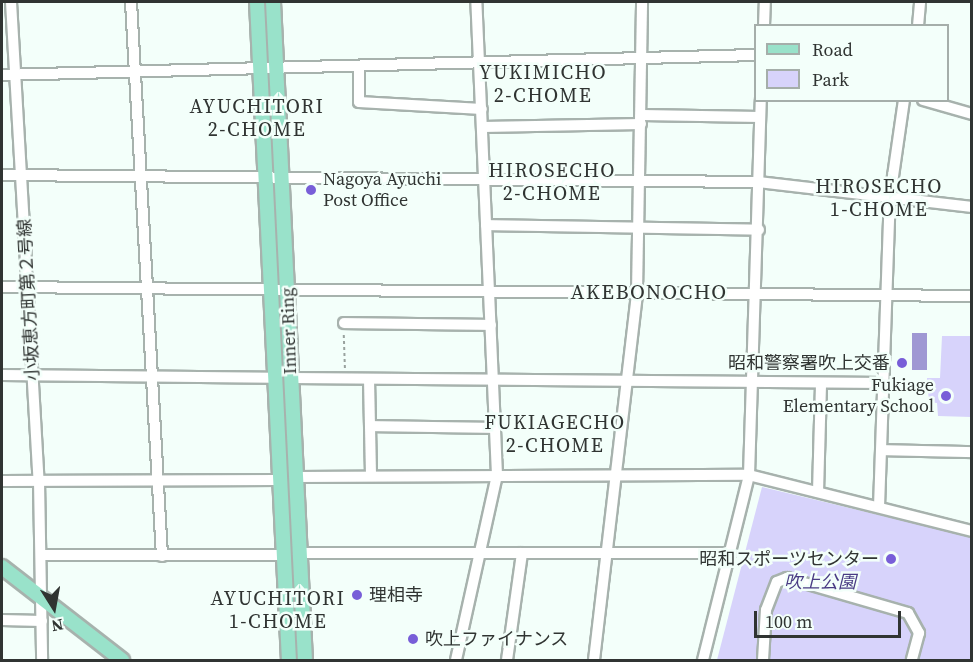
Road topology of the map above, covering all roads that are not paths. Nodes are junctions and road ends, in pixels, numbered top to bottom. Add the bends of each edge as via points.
1 (11, 2) edge
2 (131, 2) edge
3 (257, 2) edge
4 (273, 2) edge
5 (476, 2) edge
6 (642, 2) edge
7 (765, 2) edge
8 (920, 2) edge
9 (764, 24) edge
10 (918, 24) edge
11 (754, 55) edge
12 (641, 58) junction
13 (479, 64) junction
14 (359, 66) junction
15 (276, 68) junction
16 (259, 69) junction
17 (134, 72) junction
18 (2, 75) edge
19 (15, 75) junction
20 (761, 102) edge
21 (904, 102) edge
22 (930, 102) edge
23 (482, 109) junction
24 (972, 114) edge
25 (760, 117) junction
26 (642, 119) junction
27 (483, 127) junction
28 (2, 175) edge
29 (23, 175) junction
30 (143, 176) junction
31 (264, 178) junction
32 (280, 178) junction
33 (486, 180) junction
34 (639, 180) junction
35 (759, 182) junction
36 (890, 197) junction
37 (972, 207) edge
38 (486, 225) junction
39 (639, 227) junction
40 (759, 230) junction
41 (2, 286) edge
42 (27, 287) junction
43 (148, 288) junction
44 (269, 290) junction
45 (288, 290) junction
46 (489, 291) junction
47 (638, 292) junction
48 (756, 295) junction
49 (887, 296) junction
50 (972, 296) edge
51 (344, 323) road end
52 (491, 325) junction
53 (2, 375) edge
54 (33, 376) junction
55 (153, 377) junction
56 (273, 378) junction
57 (291, 378) junction
58 (369, 379) junction
59 (493, 381) junction
60 (628, 381) junction
61 (752, 383) junction
62 (821, 383) junction
63 (884, 383) junction
64 (370, 426) junction
65 (495, 428) junction
66 (882, 450) junction
67 (972, 452) edge
68 (497, 475) junction
69 (615, 475) junction
70 (749, 475) junction
71 (371, 476) junction
72 (296, 477) junction
73 (159, 479) junction
74 (278, 480) junction
75 (2, 481) edge
76 (39, 481) junction
77 (818, 492) junction
78 (879, 507) junction
79 (972, 531) edge
80 (606, 552) junction
81 (480, 553) junction
82 (522, 553) junction
83 (730, 553) junction
84 (301, 554) junction
85 (40, 555) junction
86 (282, 555) junction
87 (162, 556) junction
88 (2, 567) edge
89 (43, 599) junction
90 (2, 620) edge
91 (42, 621) junction
92 (42, 660) edge
93 (122, 660) edge
94 (289, 660) edge
95 (305, 660) edge
96 (456, 660) edge
97 (507, 660) edge
98 (594, 660) edge
99 (703, 660) edge
100 (763, 660) edge
101 (912, 660) edge

1 - 19 street, 小坂恵方町第２号線
2 - 17 street
3 - 16 main road, Inner Ring
4 - 15 main road, Inner Ring
5 - 13 street
6 - 12 street
7 - 9 street
8 - 10 street
11 - 12 street
12 - 13 street
12 - 26 street
13 - 14 street
13 - 23 street
14 - 15 street
14 - 23 street via 359,102
15 - 16 street
15 - 32 main road, Inner Ring
16 - 17 street
16 - 31 main road, Inner Ring
17 - 19 street
17 - 30 street
18 - 19 street
19 - 29 street, 小坂恵方町第２号線
20 - 25 street
21 - 36 street
22 - 24 street
23 - 27 street
25 - 26 street
25 - 35 street
26 - 27 street
26 - 34 street
27 - 33 street
28 - 29 street
29 - 30 street
29 - 42 street, 小坂恵方町第２号線
30 - 31 street
30 - 43 street
31 - 32 street
31 - 44 main road, Inner Ring
32 - 33 street
32 - 45 main road, Inner Ring
33 - 34 street
33 - 38 street
34 - 35 street
34 - 39 street
35 - 36 street
35 - 40 street
36 - 37 street
36 - 49 street
38 - 39 street
38 - 46 street
39 - 40 street
39 - 47 street
40 - 48 street
41 - 42 street
42 - 43 street
42 - 54 street, 小坂恵方町第２号線
43 - 44 street
43 - 55 street
44 - 45 street
44 - 56 main road, Inner Ring
45 - 46 street
45 - 57 main road, Inner Ring
46 - 47 street
46 - 52 street
47 - 48 street
47 - 60 street
48 - 49 street
48 - 61 street
49 - 50 street
49 - 63 street
51 - 52 street
52 - 59 street
53 - 54 street
54 - 55 street
54 - 76 street, 小坂恵方町第２号線
55 - 56 street
55 - 73 street
56 - 74 main road, Inner Ring
57 - 58 street
57 - 72 main road, Inner Ring
58 - 59 street
58 - 64 street
59 - 60 street
59 - 65 street
60 - 61 street
60 - 69 street
61 - 62 street
61 - 70 street
62 - 63 street
62 - 77 street
63 - 66 street
64 - 65 street
64 - 71 street
65 - 68 street
66 - 67 street
66 - 78 street
68 - 69 street
68 - 71 street
68 - 81 street
69 - 70 street
69 - 80 street
70 - 77 street
70 - 83 street
71 - 72 street
72 - 84 main road, Inner Ring
73 - 74 street
73 - 76 street
73 - 87 street
74 - 86 main road, Inner Ring
75 - 76 street
76 - 85 street, 小坂恵方町第２号線
77 - 78 street
78 - 79 street
80 - 82 street
80 - 83 street
80 - 98 street
81 - 82 street
81 - 84 street
81 - 96 street
82 - 97 street
83 - 99 street
84 - 95 main road, Inner Ring
85 - 87 street
85 - 89 street, 小坂恵方町第２号線
86 - 87 street
86 - 94 main road, Inner Ring
88 - 89 main road
89 - 91 street, 小坂恵方町第２号線
89 - 93 main road
90 - 91 street
91 - 92 street, 小坂恵方町第２号線
100 - 101 street via 766,610 777,582 787,578 908,613 919,633

